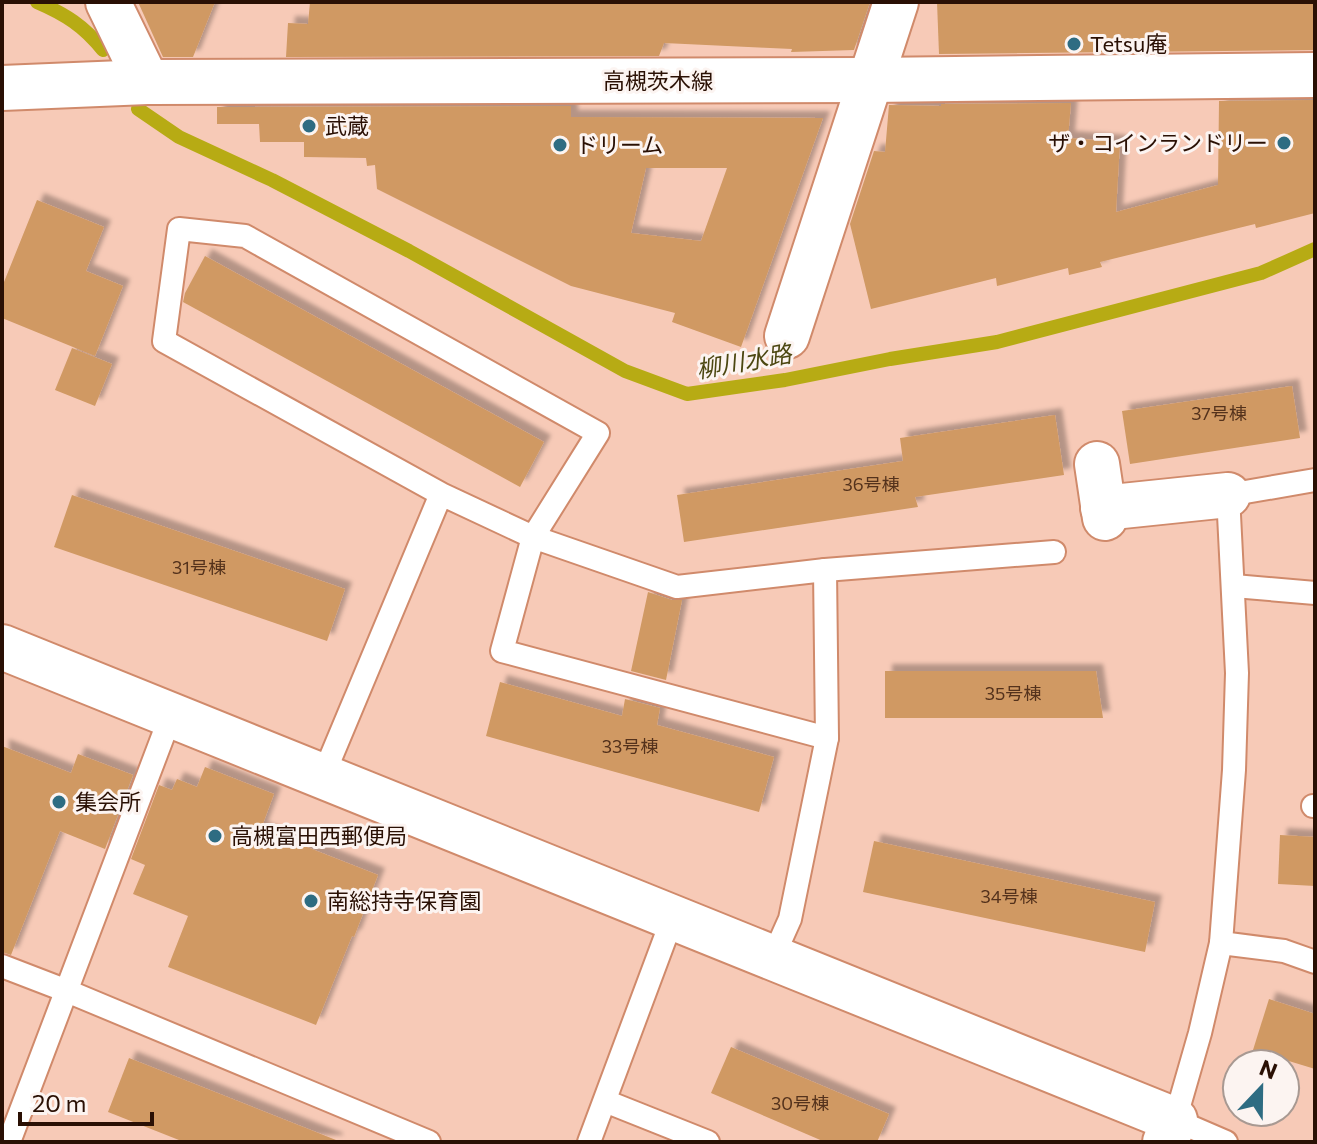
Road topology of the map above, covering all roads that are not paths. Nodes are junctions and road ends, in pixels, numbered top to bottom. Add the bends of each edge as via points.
1 (108, 2) edge
2 (896, 2) edge
3 (1315, 75) edge
4 (870, 80) junction
5 (147, 82) junction
6 (2, 88) edge
7 (787, 336) dead end
8 (1097, 464) dead end
9 (1315, 480) edge
10 (441, 494) junction
11 (1228, 495) junction
12 (533, 537) junction
13 (1054, 552) dead end
14 (825, 570) junction
15 (1234, 586) junction
16 (1315, 593) edge
17 (2, 647) edge
18 (171, 715) junction
19 (827, 738) junction
20 (323, 776) junction
21 (673, 917) junction
22 (1221, 943) junction
23 (1284, 951) junction
24 (1315, 952) edge
25 (773, 957) junction
26 (1315, 962) edge
27 (2, 966) edge
28 (67, 991) junction
29 (605, 1101) junction
30 (1170, 1131) edge
31 (9, 1142) edge
32 (429, 1142) edge
33 (589, 1142) edge
34 (708, 1142) edge
35 (1226, 1142) edge

1 - 5 street
2 - 4 street
3 - 4 street, 高槻茨木線
4 - 5 street, 高槻茨木線
4 - 7 street
5 - 6 street, 高槻茨木線
8 - 11 street via 1104,513
9 - 11 lane
10 - 12 lane
10 - 12 lane via 164,341 179,229 245,236 598,433
10 - 20 lane
11 - 15 lane
12 - 14 lane via 677,587
12 - 19 lane via 502,651
13 - 14 lane
14 - 19 lane
15 - 16 lane
15 - 22 lane via 1234,770
17 - 18 street
18 - 20 street
18 - 28 lane
19 - 25 lane via 790,919
20 - 21 street
21 - 25 street
21 - 29 lane
22 - 23 lane
22 - 30 lane
23 - 24 lane
23 - 26 lane
25 - 30 street
27 - 28 lane
28 - 31 lane
28 - 32 lane
29 - 33 lane
29 - 34 lane
30 - 35 lane

